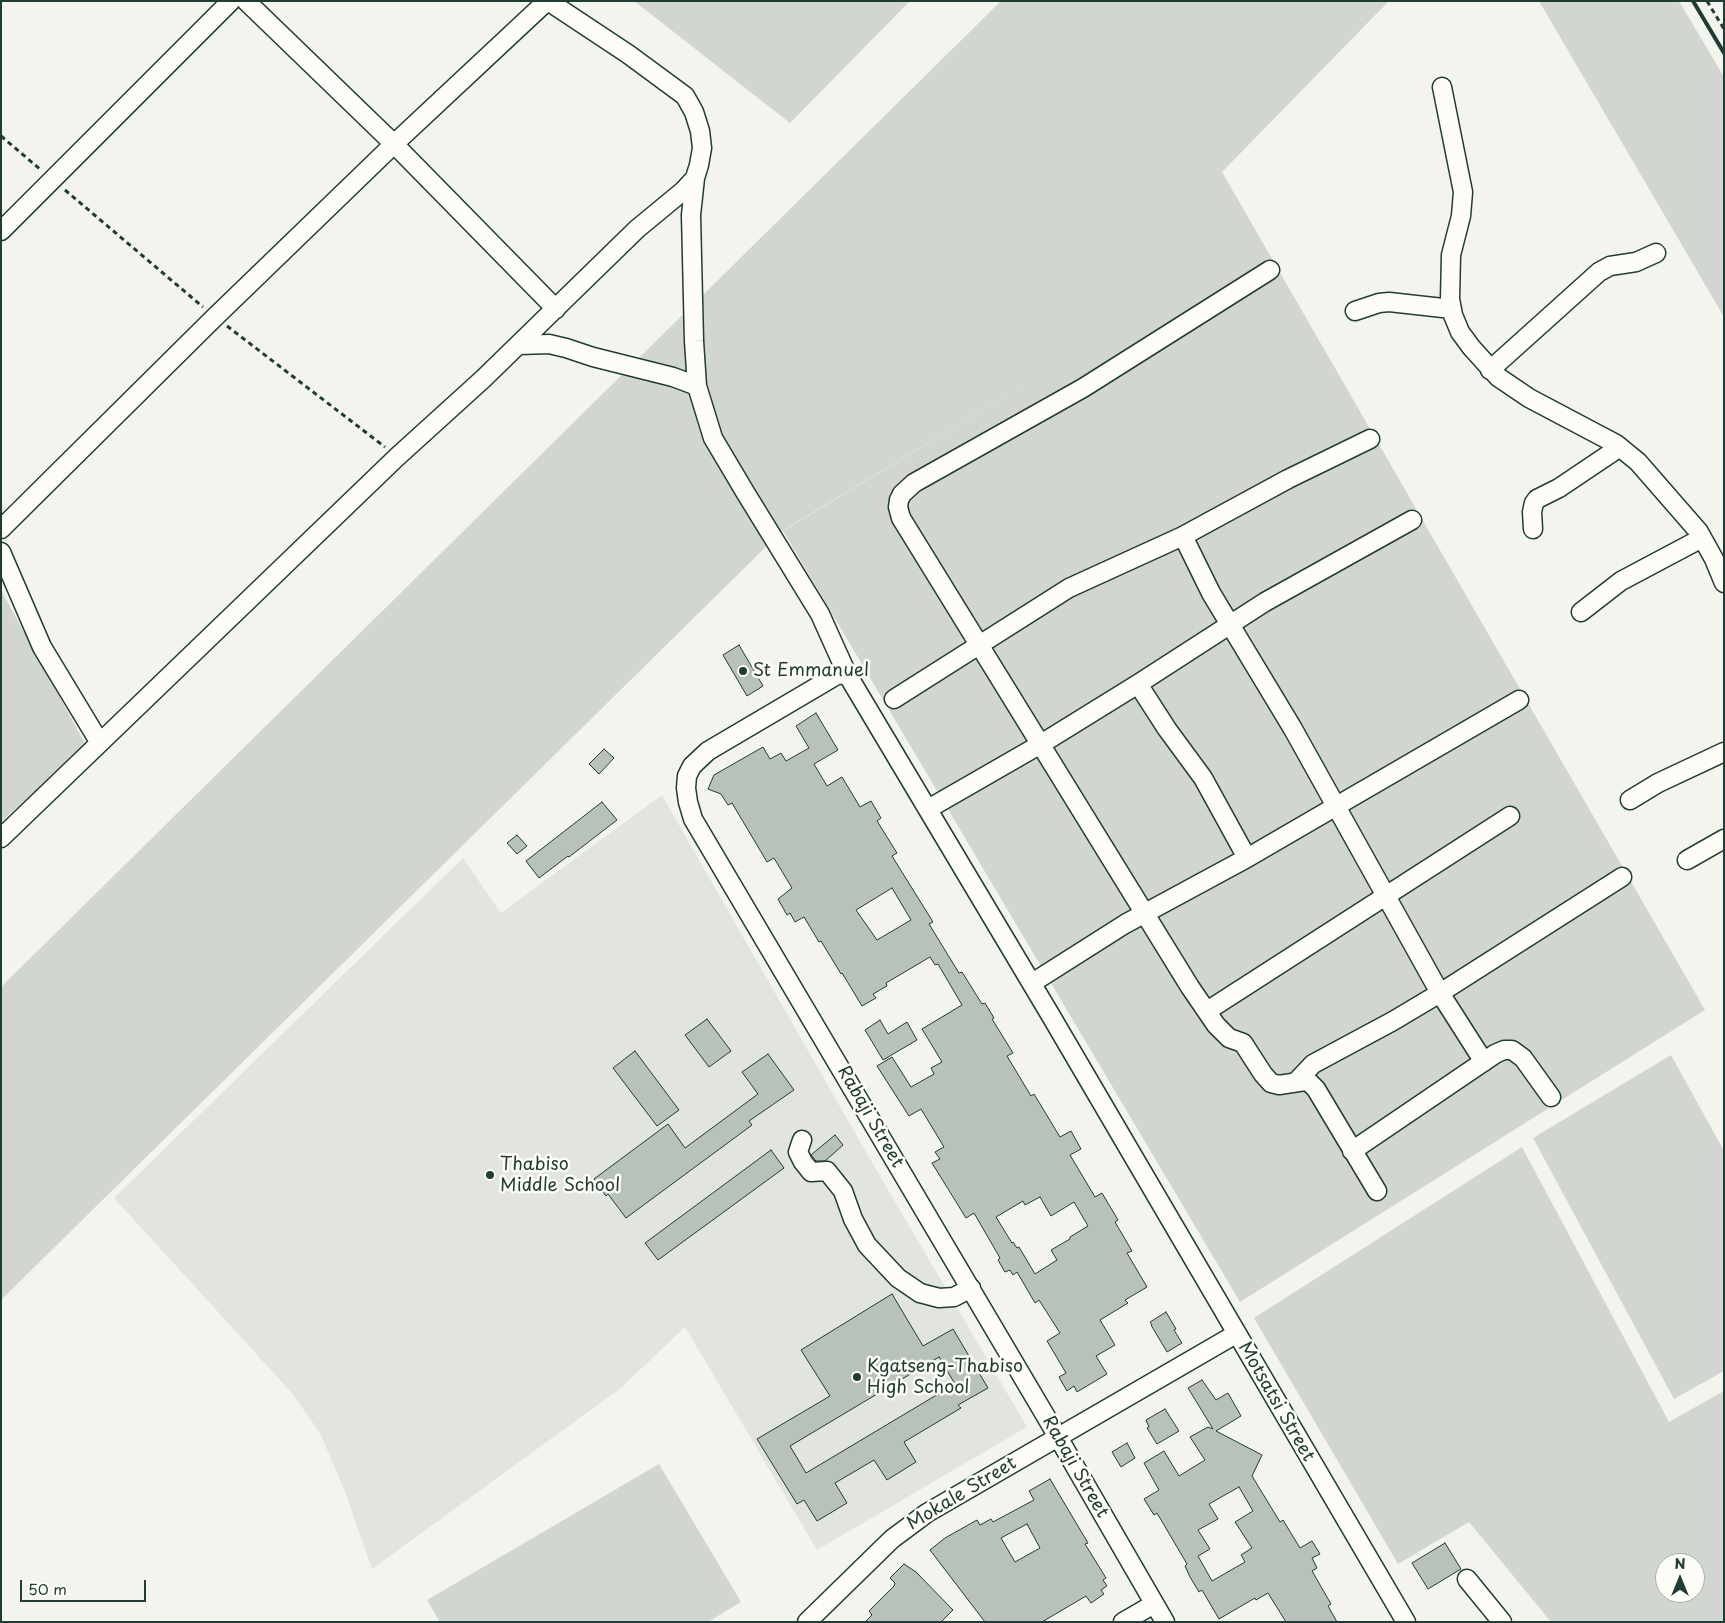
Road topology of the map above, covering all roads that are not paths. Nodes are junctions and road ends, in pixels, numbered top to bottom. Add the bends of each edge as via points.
1 (231, 1) edge
2 (246, 1) edge
3 (548, 1) edge
4 (1442, 88) dead end
5 (394, 144) junction
6 (695, 178) junction
7 (1, 231) edge
8 (1656, 253) dead end
9 (1270, 270) dead end
10 (556, 309) junction
11 (1452, 310) junction
12 (1355, 311) dead end
13 (519, 345) junction
14 (1490, 370) junction
15 (697, 386) junction
16 (1370, 439) dead end
17 (1620, 447) junction
18 (1412, 520) dead end
19 (1, 529) edge
20 (1533, 530) dead end
21 (1183, 536) junction
22 (1702, 538) junction
23 (1, 552) edge
24 (1724, 582) edge
25 (1581, 612) dead end
26 (1230, 625) junction
27 (980, 646) junction
28 (847, 674) junction
29 (1138, 684) junction
30 (894, 699) dead end
31 (1520, 700) dead end
32 (100, 743) junction
33 (1041, 744) junction
34 (1724, 752) edge
35 (1630, 800) dead end
36 (1336, 806) junction
37 (928, 808) junction
38 (1510, 816) dead end
39 (1, 838) edge
40 (1724, 839) edge
41 (1247, 858) junction
42 (1686, 860) dead end
43 (1622, 877) dead end
44 (1386, 897) junction
45 (1145, 913) junction
46 (1032, 983) junction
47 (1440, 993) junction
48 (1207, 1011) junction
49 (1484, 1062) junction
50 (1296, 1082) junction
51 (1551, 1097) dead end
52 (802, 1140) dead end
53 (1352, 1151) junction
54 (1377, 1191) dead end
55 (971, 1288) junction
56 (1236, 1334) junction
57 (1058, 1437) junction
58 (1467, 1579) dead end
59 (1154, 1604) junction
60 (807, 1622) edge
61 (1123, 1622) edge
62 (1165, 1622) edge
63 (1406, 1622) edge
64 (1502, 1622) edge

1 - 7 street
2 - 5 street
3 - 5 street
3 - 6 street via 685,96 700,131 702,148
4 - 11 street via 1463,192 1451,256
5 - 10 street
5 - 19 street
6 - 10 street via 637,229
6 - 15 street via 691,215
8 - 14 street via 1599,272
9 - 27 street via 1084,388 907,488 899,500 901,518
10 - 13 street
11 - 12 street via 1389,302
11 - 14 street via 1470,348
13 - 15 street via 549,344
13 - 32 street via 397,456
14 - 17 street via 1529,398
15 - 28 street via 713,438 820,614
16 - 21 street
17 - 20 street via 1537,499 1532,512
17 - 22 street via 1638,462
18 - 26 street
21 - 26 street
21 - 27 street via 1069,588
22 - 24 street
22 - 25 street via 1621,581
23 - 32 street via 42,648
26 - 29 street
26 - 36 street
27 - 30 street
27 - 33 street
28 - 37 street
28 - 55 street, Rabaji Street via 837,676 708,751 692,766 687,776 688,802 693,819
29 - 33 street
29 - 41 street via 1203,778
31 - 36 street
32 - 39 street
33 - 37 street
33 - 45 street
34 - 35 street via 1658,782
36 - 41 street
36 - 44 street
37 - 46 street
38 - 44 street
40 - 42 street
41 - 45 street
43 - 47 street
44 - 47 street
44 - 48 street
45 - 46 street
45 - 48 street
46 - 56 street
47 - 49 street
47 - 50 street via 1313,1064
48 - 50 street via 1230,1038 1243,1043 1268,1081 1274,1084
49 - 51 street via 1501,1051 1516,1052
49 - 53 street
50 - 53 street via 1310,1083 1316,1089
52 - 55 street via 798,1152 803,1162 811,1172 827,1171 843,1191 867,1245 898,1278 920,1293 939,1298 954,1297
53 - 54 street
55 - 57 street, Rabaji Street
56 - 57 street, Motsatsi Street
56 - 63 street, Motsatsi Street
57 - 59 street, Rabaji Street
57 - 60 street, Mokale Street via 920,1518 892,1539
58 - 64 street
59 - 61 street
59 - 62 street, Rabaji Street

